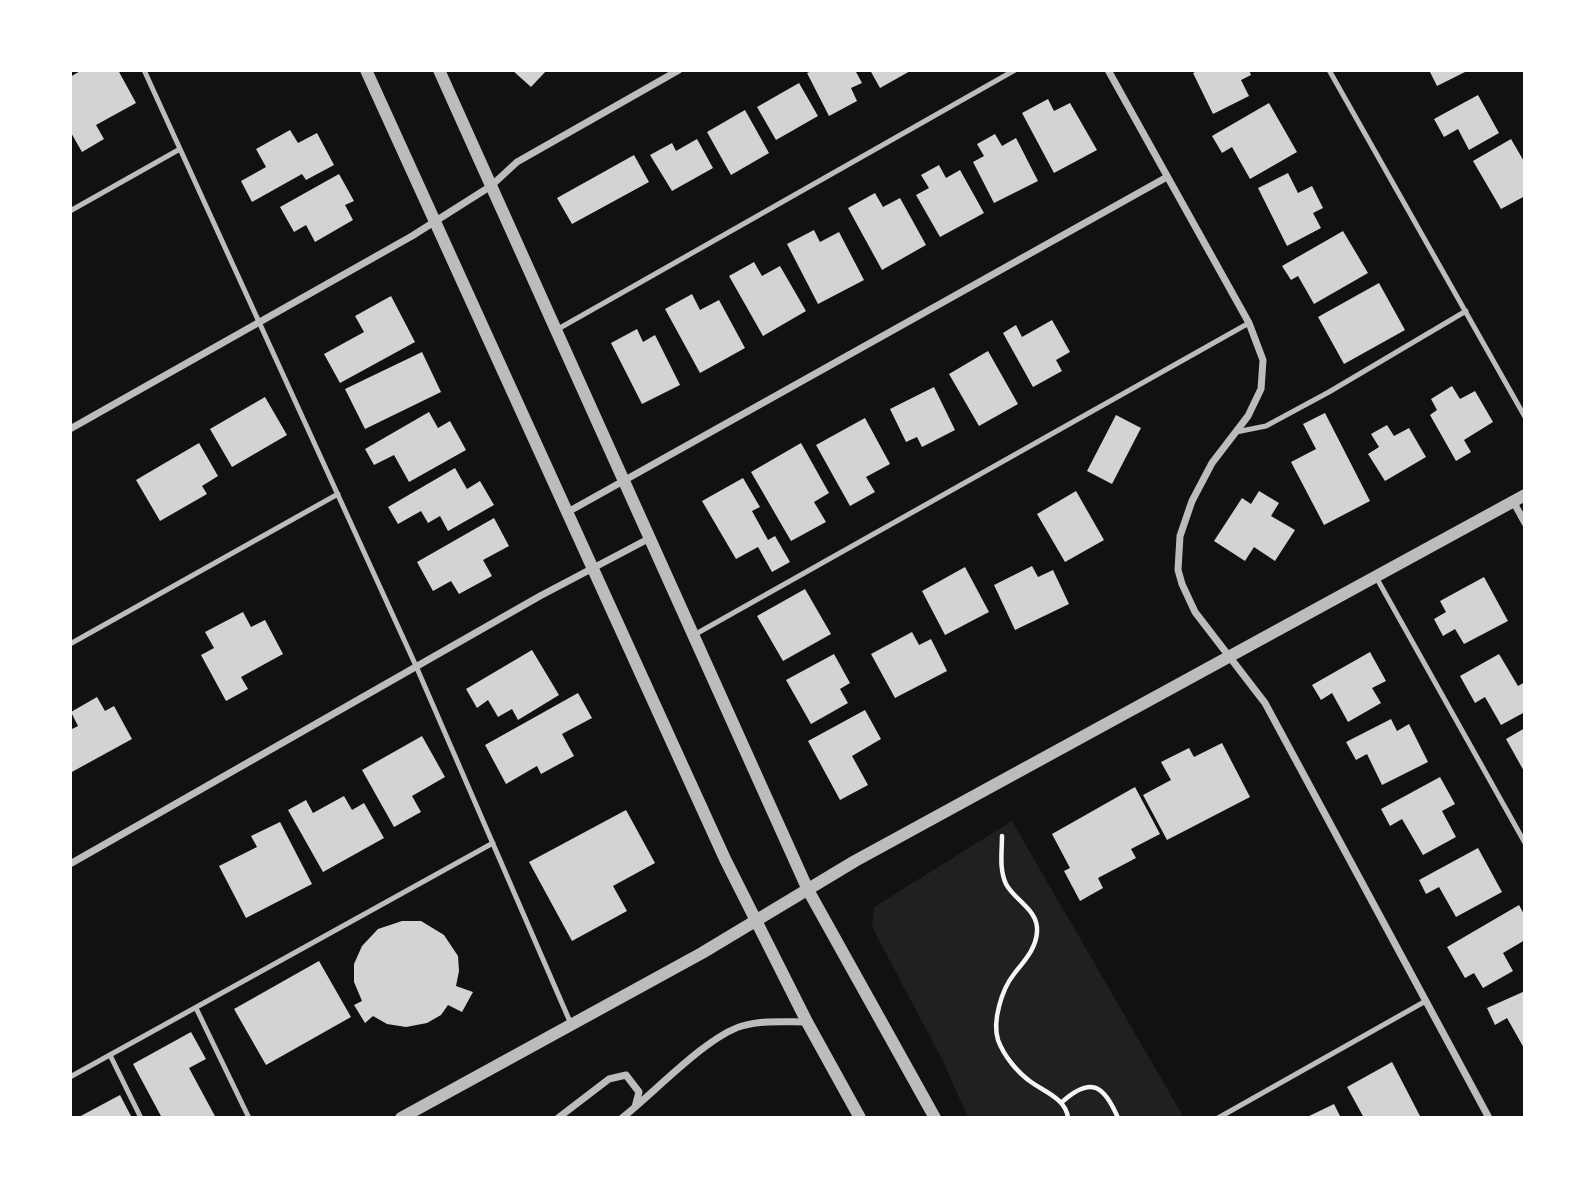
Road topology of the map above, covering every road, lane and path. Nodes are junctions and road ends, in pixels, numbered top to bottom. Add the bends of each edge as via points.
1 (144, 70) edge
2 (366, 70) edge
3 (439, 70) edge
4 (679, 70) edge
5 (1015, 70) edge
6 (1108, 70) edge
7 (1329, 70) edge
8 (180, 149) junction
9 (1167, 177) junction
10 (491, 186) junction
11 (70, 211) edge
12 (434, 221) junction
13 (1466, 311) junction
14 (260, 322) junction
15 (1249, 323) junction
16 (556, 330) junction
17 (1525, 417) edge
18 (70, 429) edge
19 (1236, 432) junction
20 (625, 481) junction
21 (338, 494) junction
22 (1519, 498) edge
23 (566, 513) junction
24 (1525, 523) edge
25 (650, 538) junction
26 (592, 568) junction
27 (1376, 577) junction
28 (694, 635) junction
29 (70, 644) edge
30 (1229, 657) junction
31 (416, 667) junction
32 (1002, 836) dead end
33 (1525, 843) edge
34 (493, 844) junction
35 (70, 863) edge
36 (808, 890) junction
37 (756, 921) junction
38 (1424, 1002) junction
39 (196, 1007) junction
40 (807, 1022) junction
41 (571, 1024) junction
42 (110, 1055) junction
43 (70, 1077) edge
44 (1062, 1102) junction
45 (635, 1108) junction
46 (141, 1118) edge
47 (249, 1118) edge
48 (401, 1118) edge
49 (558, 1118) edge
50 (622, 1118) edge
51 (860, 1118) edge
52 (935, 1118) edge
53 (1068, 1118) edge
54 (1118, 1118) edge
55 (1218, 1118) edge
56 (1489, 1118) edge

1 - 8 lane
2 - 12 street
3 - 10 street
4 - 10 street via 517,162
5 - 16 lane
6 - 9 street
7 - 13 lane
8 - 11 lane
8 - 14 lane
9 - 15 street
9 - 20 street
10 - 12 street
10 - 16 street
12 - 14 street
12 - 23 street
13 - 17 lane
13 - 19 lane via 1266,426
14 - 18 street
14 - 21 lane
15 - 19 street via 1264,374 1254,405
15 - 28 lane
16 - 20 street
19 - 30 street via 1212,463 1192,501 1178,554 1186,596
20 - 23 street
20 - 25 street
21 - 29 lane
21 - 31 lane
22 - 24 street
22 - 27 street
23 - 26 street
25 - 26 street
25 - 28 street
26 - 31 street
26 - 37 street
27 - 30 street
27 - 33 lane
28 - 36 street
30 - 36 street
30 - 38 street via 1265,704
31 - 34 lane
31 - 35 street
32 - 44 path via 1005,882 1036,919 1038,931 1033,947 1011,976 995,1027 999,1042 1019,1072
34 - 39 lane
34 - 41 lane
36 - 37 street
36 - 52 street
37 - 40 street
37 - 41 street
38 - 55 lane
38 - 56 street
39 - 42 lane
39 - 47 lane
40 - 45 street via 752,1024 730,1031
40 - 51 street
41 - 48 street
42 - 43 lane
42 - 46 lane
44 - 53 path
44 - 54 path via 1087,1085 1098,1088 1108,1095
45 - 49 street via 639,1092 626,1076 609,1079
45 - 50 street

